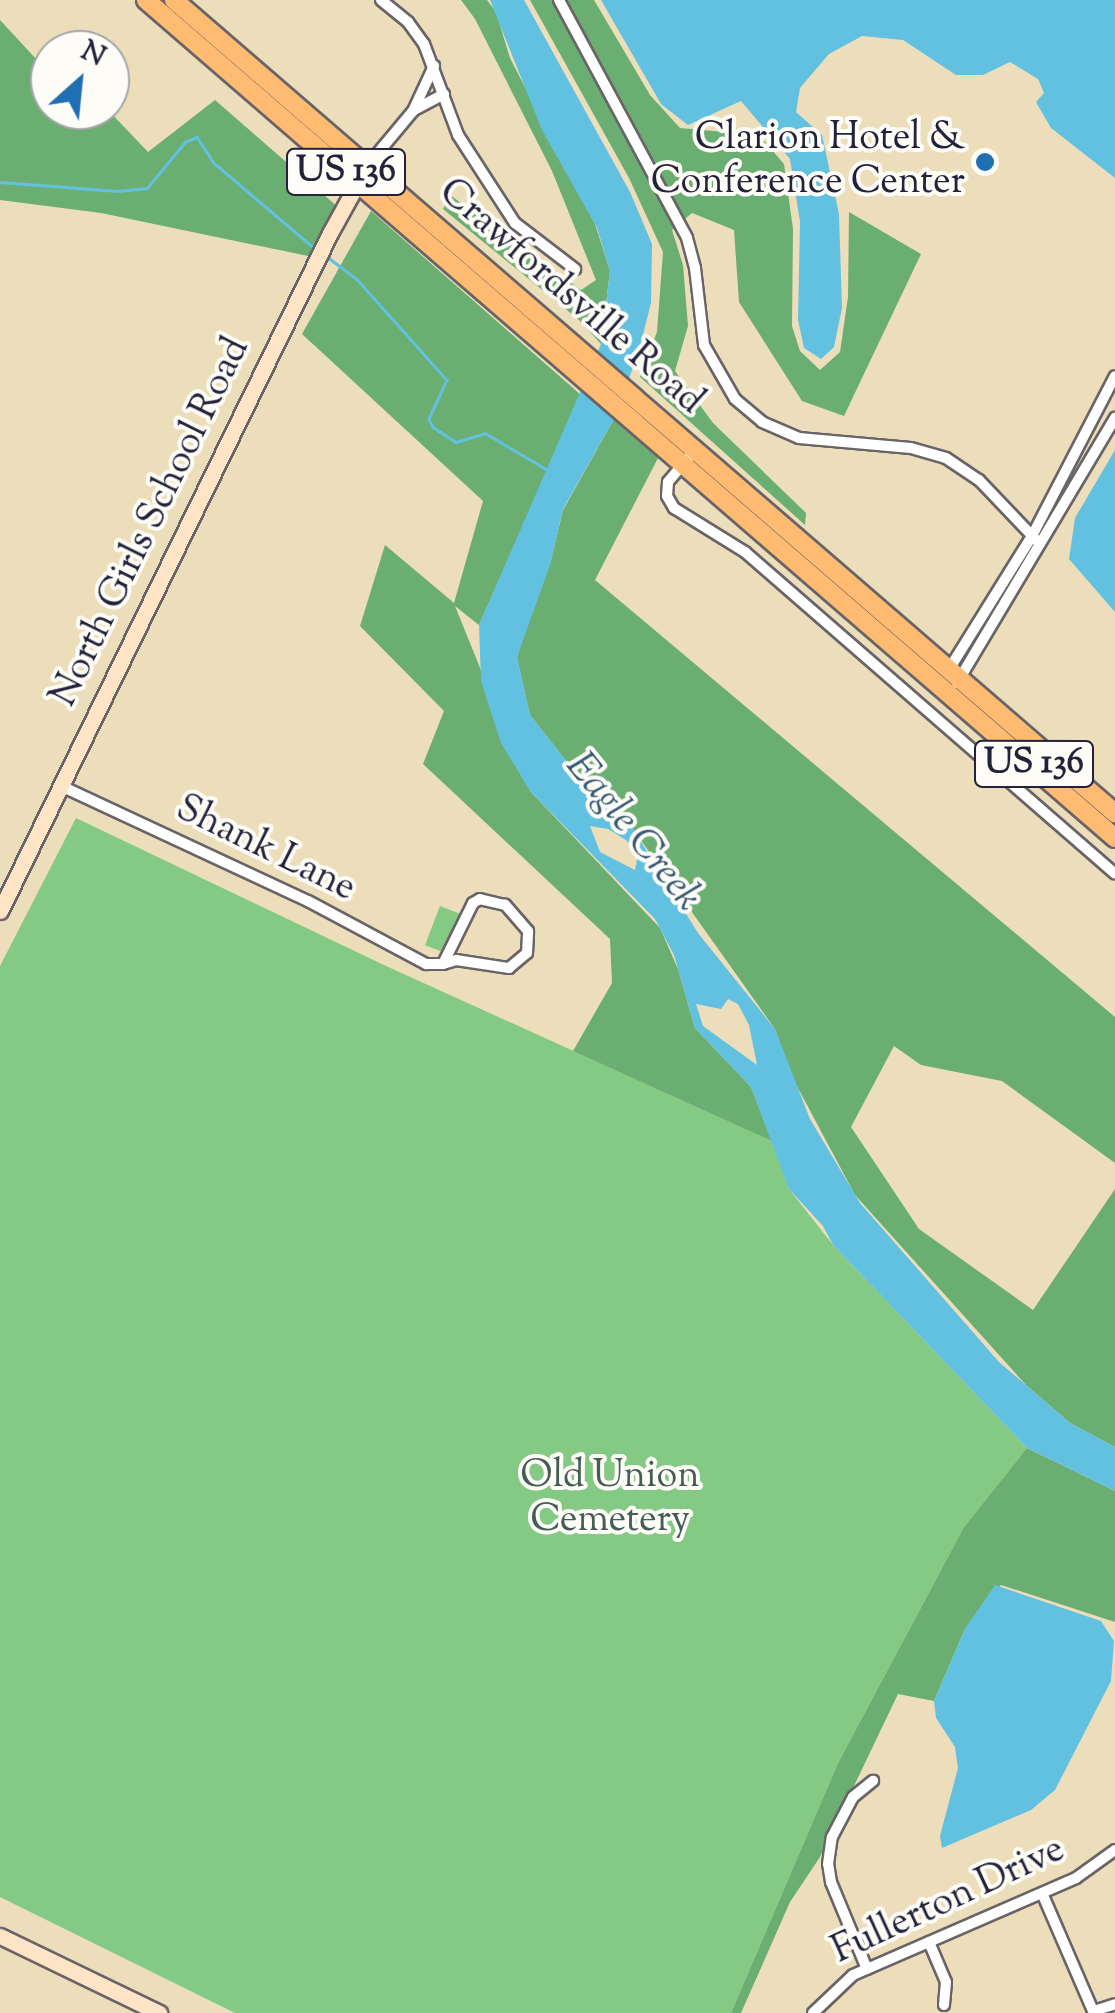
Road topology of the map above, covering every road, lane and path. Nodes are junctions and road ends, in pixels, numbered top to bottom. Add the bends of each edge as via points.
1 (146, 0) edge
2 (174, 0) edge
3 (381, 0) edge
4 (559, 0) edge
5 (434, 66) junction
6 (444, 94) junction
7 (414, 111) junction
8 (362, 173) junction
9 (575, 268) dead end
10 (1115, 376) edge
11 (1115, 418) edge
12 (689, 456) junction
13 (1035, 539) junction
14 (950, 680) junction
15 (61, 786) junction
16 (1115, 813) edge
17 (1115, 838) edge
18 (1115, 874) edge
19 (0, 911) edge
20 (442, 964) junction
21 (873, 1781) dead end
22 (1115, 1850) edge
23 (1042, 1894) junction
24 (0, 1936) edge
25 (929, 1942) junction
26 (867, 1969) junction
27 (1115, 2004) edge
28 (944, 2005) dead end
29 (1094, 2012) edge
30 (159, 2013) edge
31 (813, 2013) edge

1 - 8 main road, Crawfordsville Road / US 136
2 - 8 main road, Crawfordsville Road / US 136
3 - 5 street via 408,22
4 - 13 street via 683,228 696,268 704,346 735,399 799,438 946,458 979,480
5 - 6 street
5 - 7 street
6 - 7 street
6 - 9 street via 458,135 516,222
7 - 8 street
8 - 12 main road, Crawfordsville Road / US 136
8 - 15 main road, North Girls School Road
10 - 13 street
11 - 13 street
12 - 14 main road, Crawfordsville Road / US 136
12 - 18 street, Crawfordsville Road via 667,487 676,510 745,552
13 - 14 street
14 - 16 main road, Crawfordsville Road / US 136
14 - 17 main road, Crawfordsville Road / US 136
15 - 19 main road, North Girls School Road
15 - 20 street, Shank Lane via 318,906 396,951
20 - 20 street, Shank Lane via 510,968 528,953 528,931 505,905 476,900
21 - 26 street via 853,1797 828,1855 831,1882
22 - 23 street, Fullerton Drive
23 - 25 street, Fullerton Drive
23 - 29 street
24 - 30 main road
25 - 26 street, Fullerton Drive
25 - 28 street via 946,1982
26 - 31 street, Fullerton Drive via 832,1990
27 - 29 street

